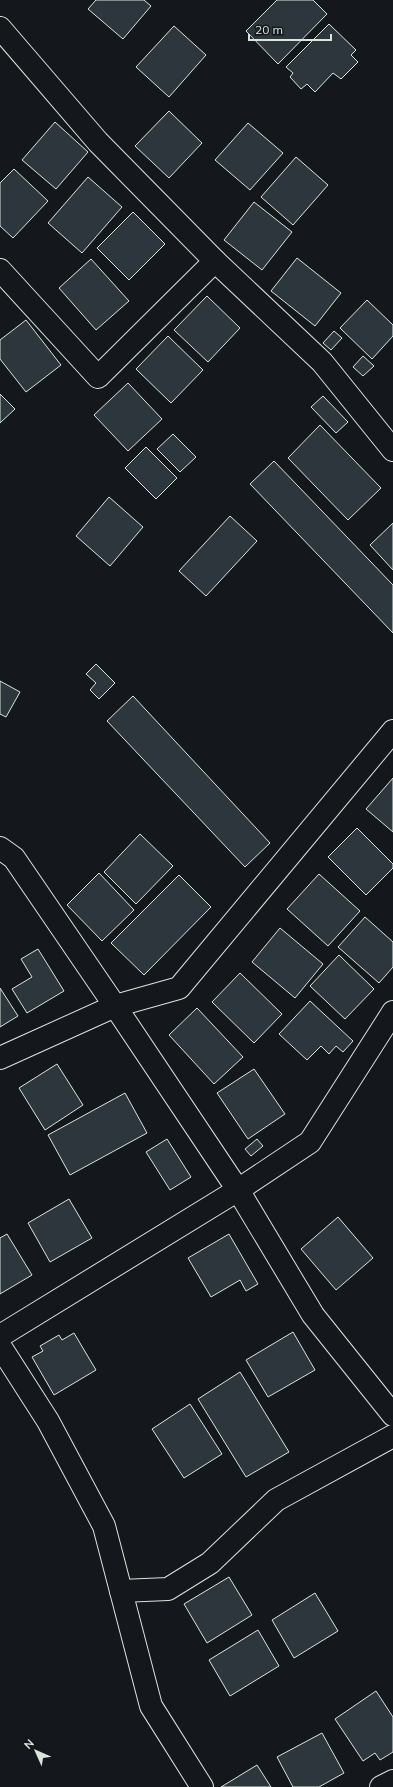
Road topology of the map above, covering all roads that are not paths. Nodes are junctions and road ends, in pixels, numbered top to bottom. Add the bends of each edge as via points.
1 (0, 28) edge
2 (215, 261) junction
3 (0, 270) edge
4 (393, 450) edge
5 (393, 731) edge
6 (0, 848) edge
7 (115, 1006) junction
8 (393, 1012) edge
9 (0, 1058) edge
10 (238, 1190) junction
11 (0, 1336) edge
12 (0, 1346) edge
13 (393, 1415) edge
14 (393, 1436) edge
15 (121, 1591) junction
16 (393, 1781) edge
17 (202, 1787) edge
18 (381, 1787) edge

1 - 2 street via 98,142
2 - 3 street via 98,377
2 - 4 street via 322,362
5 - 7 street via 179,988
6 - 7 street via 14,858
7 - 9 street
7 - 10 street
8 - 10 street via 310,1142
10 - 11 street
10 - 13 street via 313,1315
12 - 15 street via 48,1421 104,1526
14 - 15 street via 276,1500 210,1563 168,1589
15 - 17 street via 151,1706
16 - 18 street

